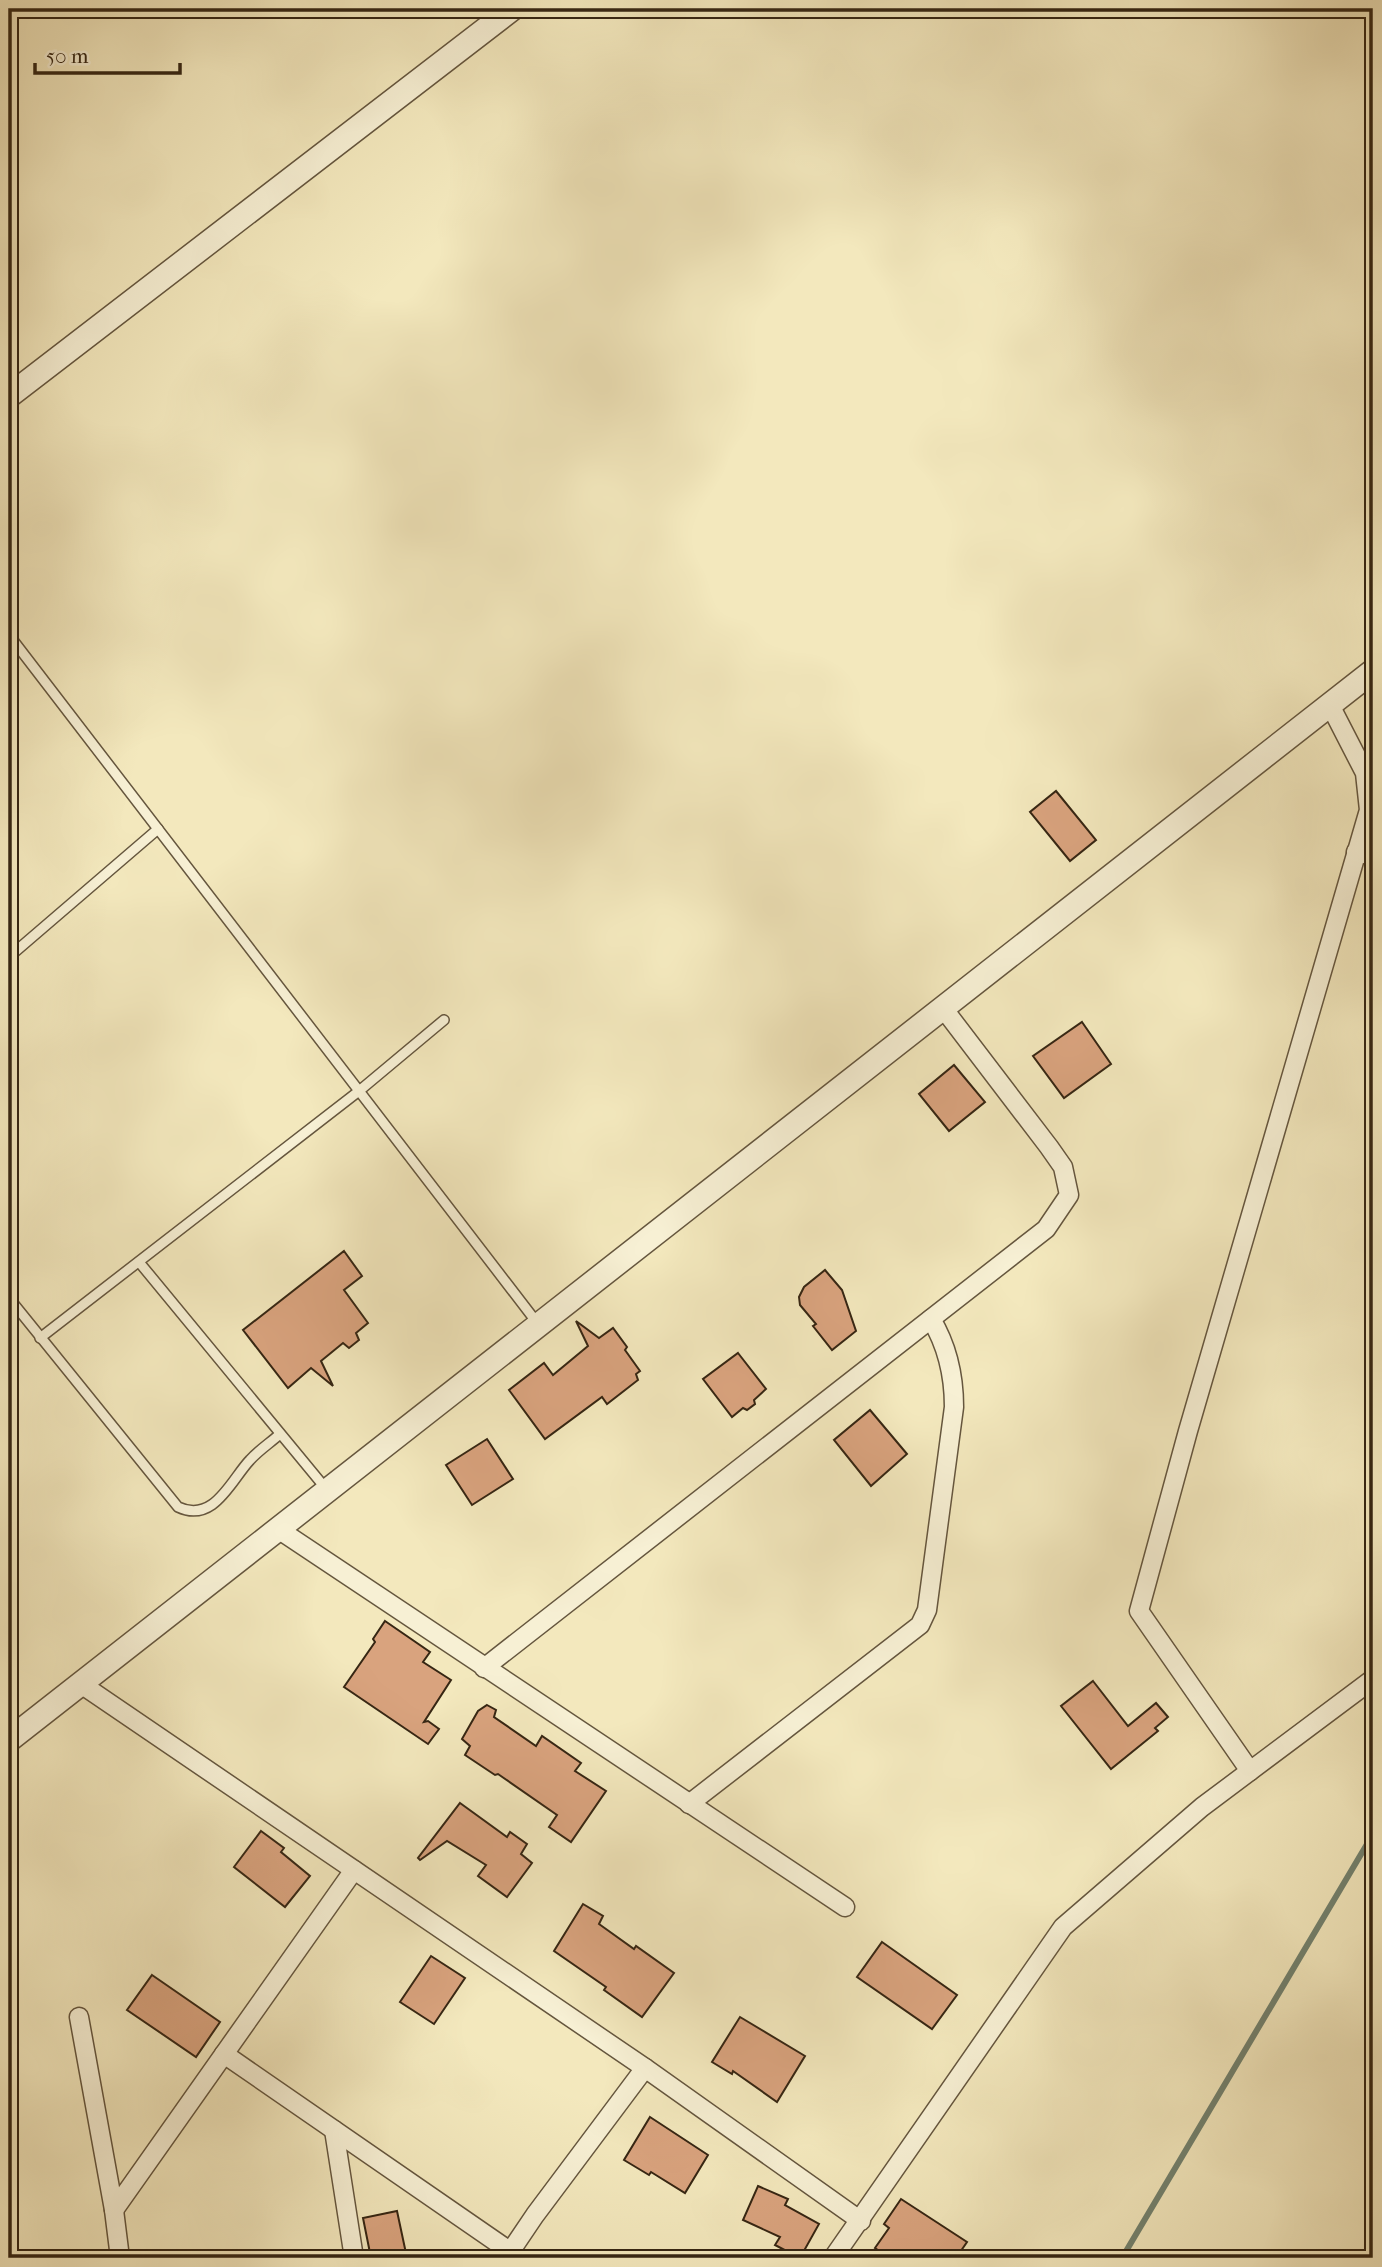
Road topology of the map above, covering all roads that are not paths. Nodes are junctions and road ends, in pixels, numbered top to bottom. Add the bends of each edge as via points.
1 (512, 9) edge
2 (9, 396) edge
3 (9, 635) edge
4 (1373, 671) edge
5 (1330, 705) junction
6 (158, 829) junction
7 (1365, 854) edge
8 (9, 957) edge
9 (943, 1009) junction
10 (444, 1020) dead end
11 (359, 1091) junction
12 (139, 1262) junction
13 (9, 1298) edge
14 (931, 1320) junction
15 (539, 1325) junction
16 (40, 1338) junction
17 (280, 1434) junction
18 (327, 1491) junction
19 (278, 1529) junction
20 (484, 1668) junction
21 (1373, 1679) edge
22 (81, 1684) junction
23 (9, 1740) edge
24 (1250, 1771) junction
25 (689, 1804) junction
26 (354, 1870) junction
27 (845, 1907) dead end
28 (79, 2017) dead end
29 (223, 2054) junction
30 (645, 2068) junction
31 (334, 2130) junction
32 (114, 2210) junction
33 (860, 2221) junction
34 (509, 2255) edge
35 (120, 2258) edge
36 (354, 2258) edge
37 (833, 2258) edge

1 - 2 street
3 - 6 lane
4 - 5 street
5 - 7 street via 1365,773 1369,810
5 - 9 street
6 - 8 lane
6 - 11 lane
7 - 24 street via 1196,1404 1139,1611
9 - 14 street via 1063,1167 1069,1195 1046,1230
9 - 15 street
10 - 11 lane
11 - 12 lane
11 - 15 lane
12 - 16 lane
12 - 17 lane
13 - 16 lane
14 - 20 street
14 - 25 street via 943,1338 951,1368 954,1408 927,1610 920,1625
15 - 18 street
16 - 17 lane via 171,1500 187,1511 212,1503
17 - 18 lane
18 - 19 street
19 - 20 street
19 - 22 street
20 - 25 street
21 - 24 street
22 - 23 street
22 - 26 street
24 - 33 street via 1063,1927
25 - 27 street
26 - 29 street
26 - 30 street
28 - 32 street
29 - 31 street
29 - 32 street
30 - 33 street
30 - 34 street
31 - 34 street
31 - 36 street
32 - 35 street
33 - 37 street

